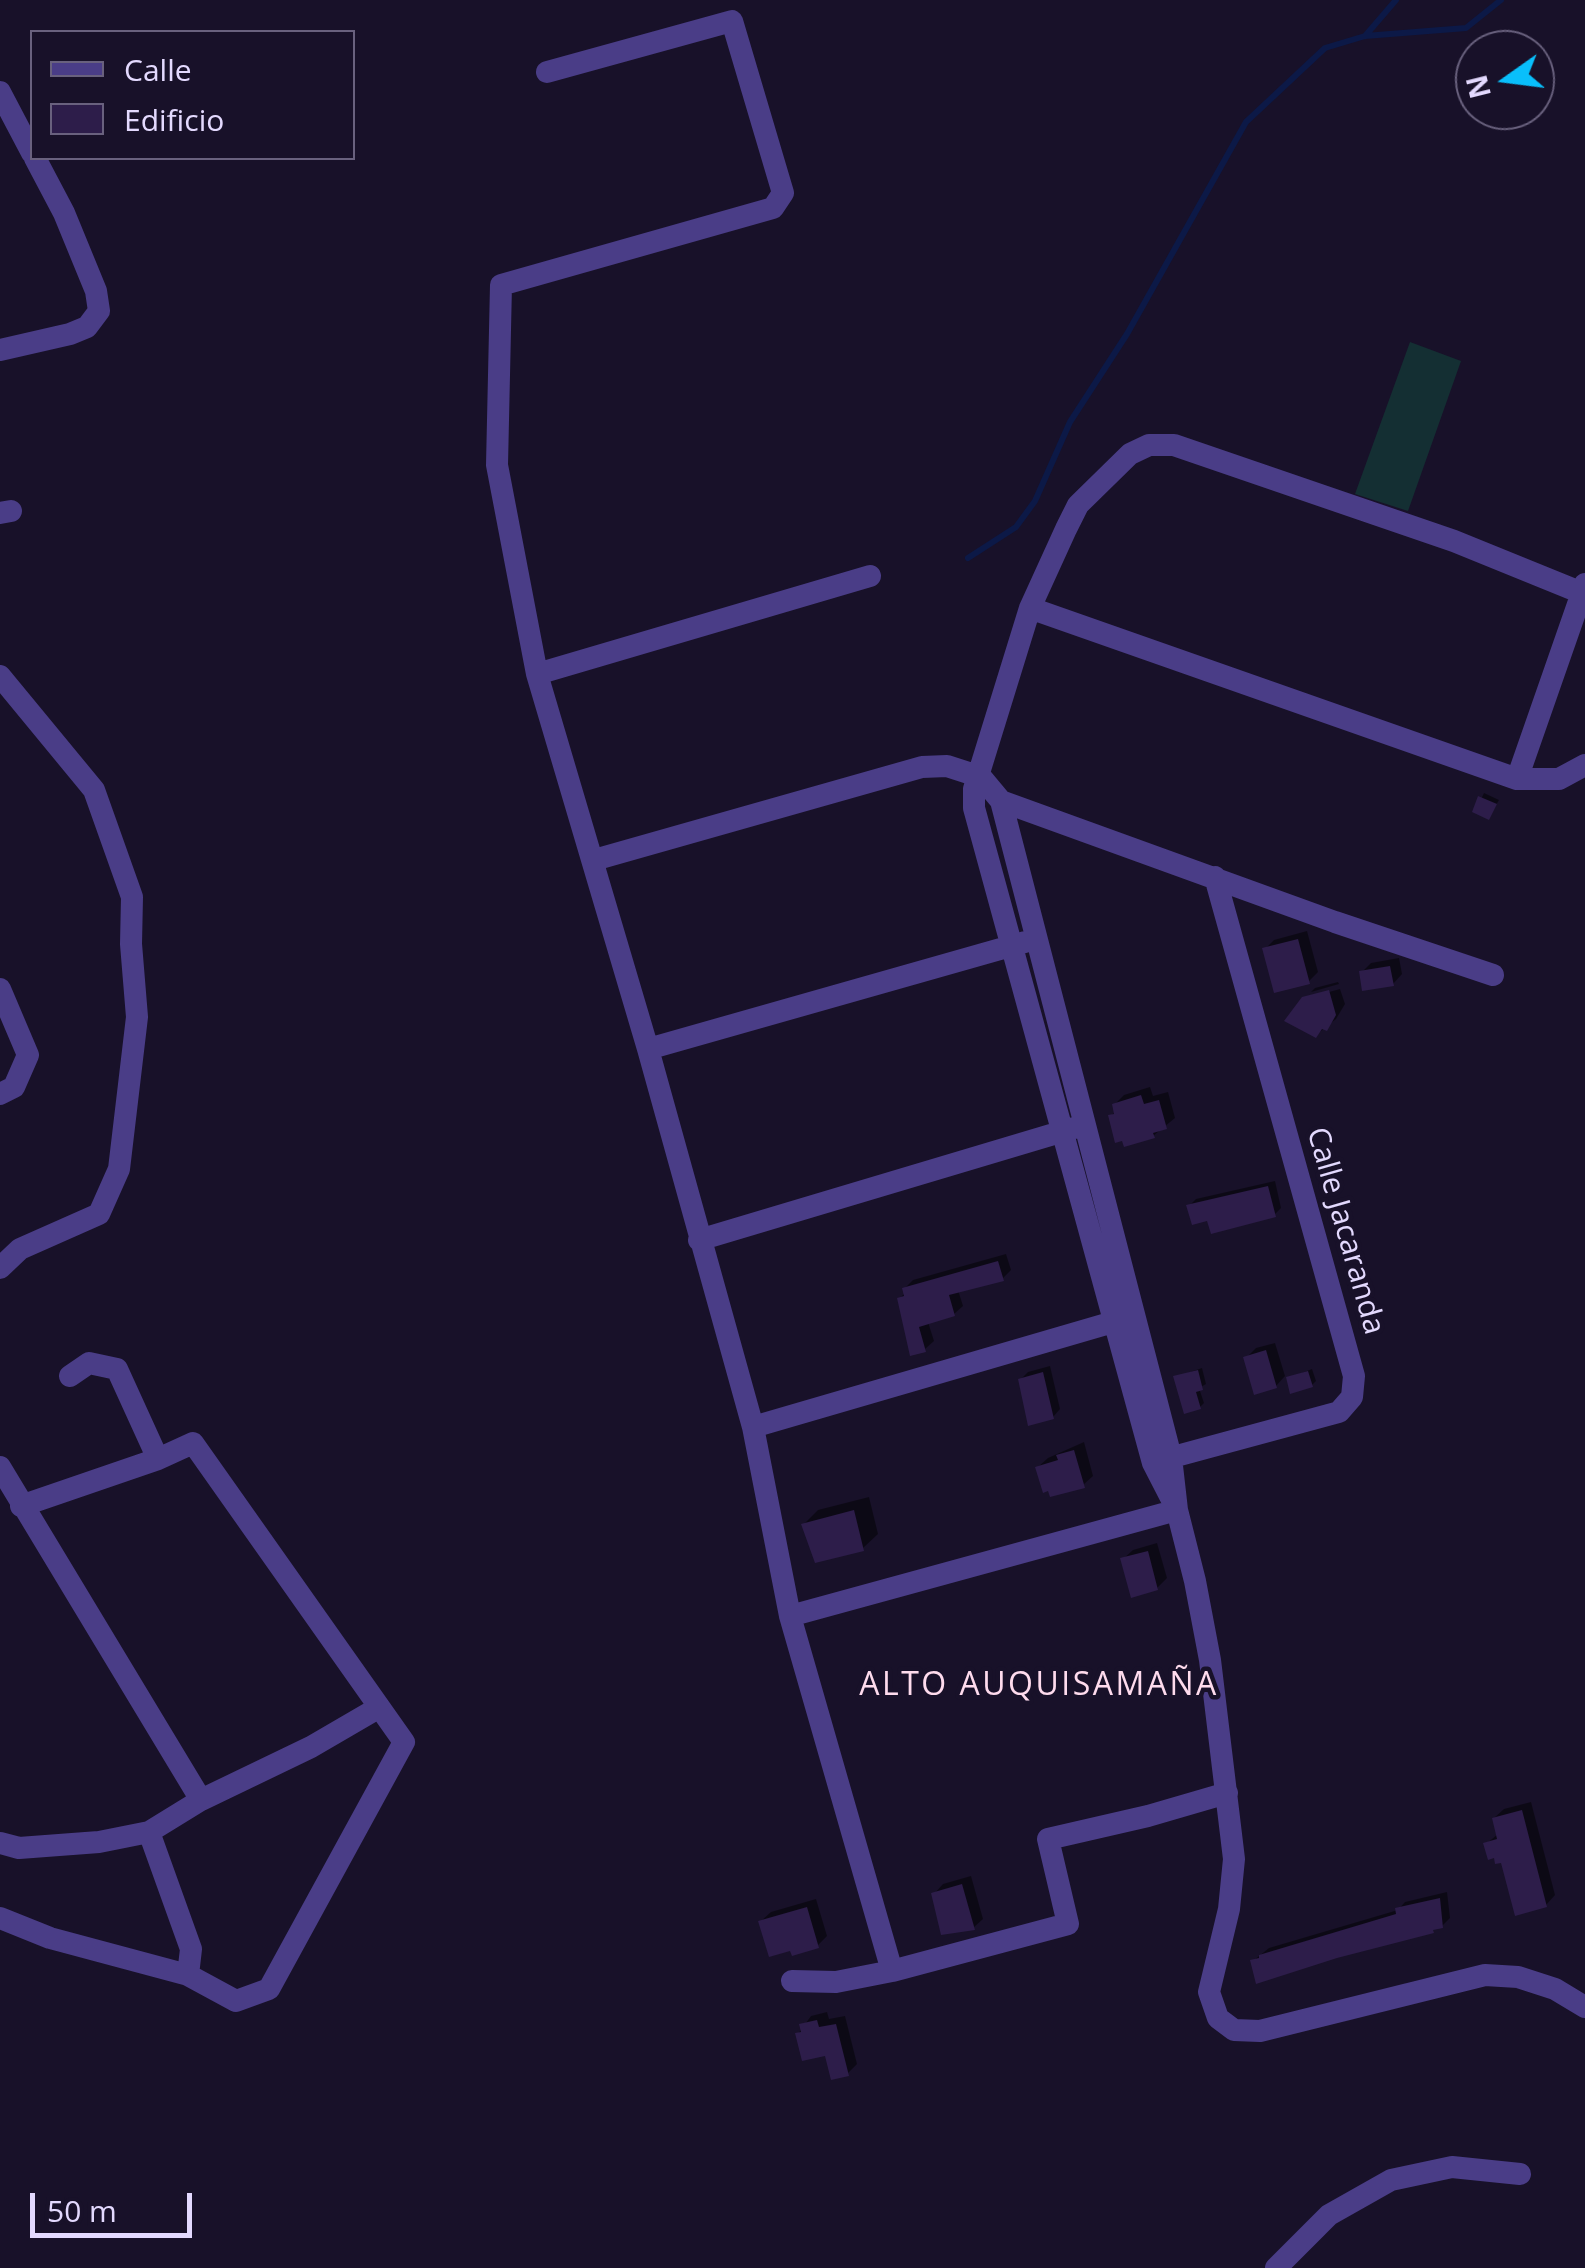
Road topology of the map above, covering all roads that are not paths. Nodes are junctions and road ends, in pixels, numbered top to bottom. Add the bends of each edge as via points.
1 (546, 72) dead end
2 (0, 92) edge
3 (30, 148) edge
4 (36, 160) edge
5 (0, 350) edge
6 (870, 576) dead end
7 (1583, 589) edge
8 (1030, 608) junction
9 (537, 674) junction
10 (0, 676) edge
11 (1585, 764) edge
12 (980, 777) junction
13 (1517, 779) junction
14 (1001, 801) junction
15 (594, 860) junction
16 (1215, 877) junction
17 (1034, 939) junction
18 (1011, 947) junction
19 (1493, 975) dead end
20 (0, 989) edge
21 (648, 1048) junction
22 (0, 1094) edge
23 (1073, 1128) junction
24 (699, 1240) junction
25 (0, 1268) edge
26 (1124, 1319) junction
27 (70, 1376) dead end
28 (753, 1427) junction
29 (158, 1459) junction
30 (1162, 1460) junction
31 (0, 1467) edge
32 (21, 1506) junction
33 (1177, 1510) junction
34 (790, 1616) junction
35 (378, 1708) junction
36 (1228, 1793) junction
37 (201, 1800) junction
38 (149, 1832) junction
39 (0, 1843) edge
40 (0, 1918) edge
41 (892, 1971) junction
42 (188, 1974) junction
43 (792, 1981) dead end
44 (1585, 2007) edge
45 (1520, 2174) dead end
46 (1276, 2268) edge

1 - 9 street via 732,21 783,193 773,208 501,285 496,465
2 - 3 street
4 - 5 street via 64,213 99,311 87,327 70,334
6 - 9 street
7 - 8 street via 1162,445 1130,454 1078,506
7 - 13 street
8 - 12 street
8 - 13 street
9 - 15 street
10 - 25 street via 94,790 132,896 137,1017 119,1169 99,1214 20,1249
11 - 13 street via 1559,779
12 - 14 street
12 - 15 street via 947,766 922,767
12 - 18 street via 974,808
14 - 16 street
14 - 17 street
15 - 21 street
16 - 19 street
16 - 30 street, Calle Jacaranda via 1354,1376 1352,1397 1339,1412
17 - 18 street
17 - 23 street
18 - 21 street
18 - 23 street
20 - 22 street via 28,1055 14,1086
21 - 24 street
23 - 24 street
23 - 26 street
24 - 28 street
26 - 28 street
26 - 30 street
27 - 29 street via 89,1364 117,1369
28 - 34 street
29 - 32 street
29 - 35 street via 193,1443
30 - 33 street
31 - 32 street
32 - 37 street
33 - 34 street
33 - 36 street via 1210,1660
34 - 41 street
35 - 37 street
35 - 42 street via 404,1742 269,1989 236,2000
36 - 41 street via 1048,1839 1068,1924
36 - 44 street via 1234,1859 1210,1992 1218,2018 1234,2030 1260,2031 1484,1975 1556,1988
37 - 38 street
38 - 39 street via 19,1848
38 - 42 street via 190,1949
40 - 42 street
41 - 43 street via 836,1982
45 - 46 street via 1452,2167 1391,2180 1328,2214

